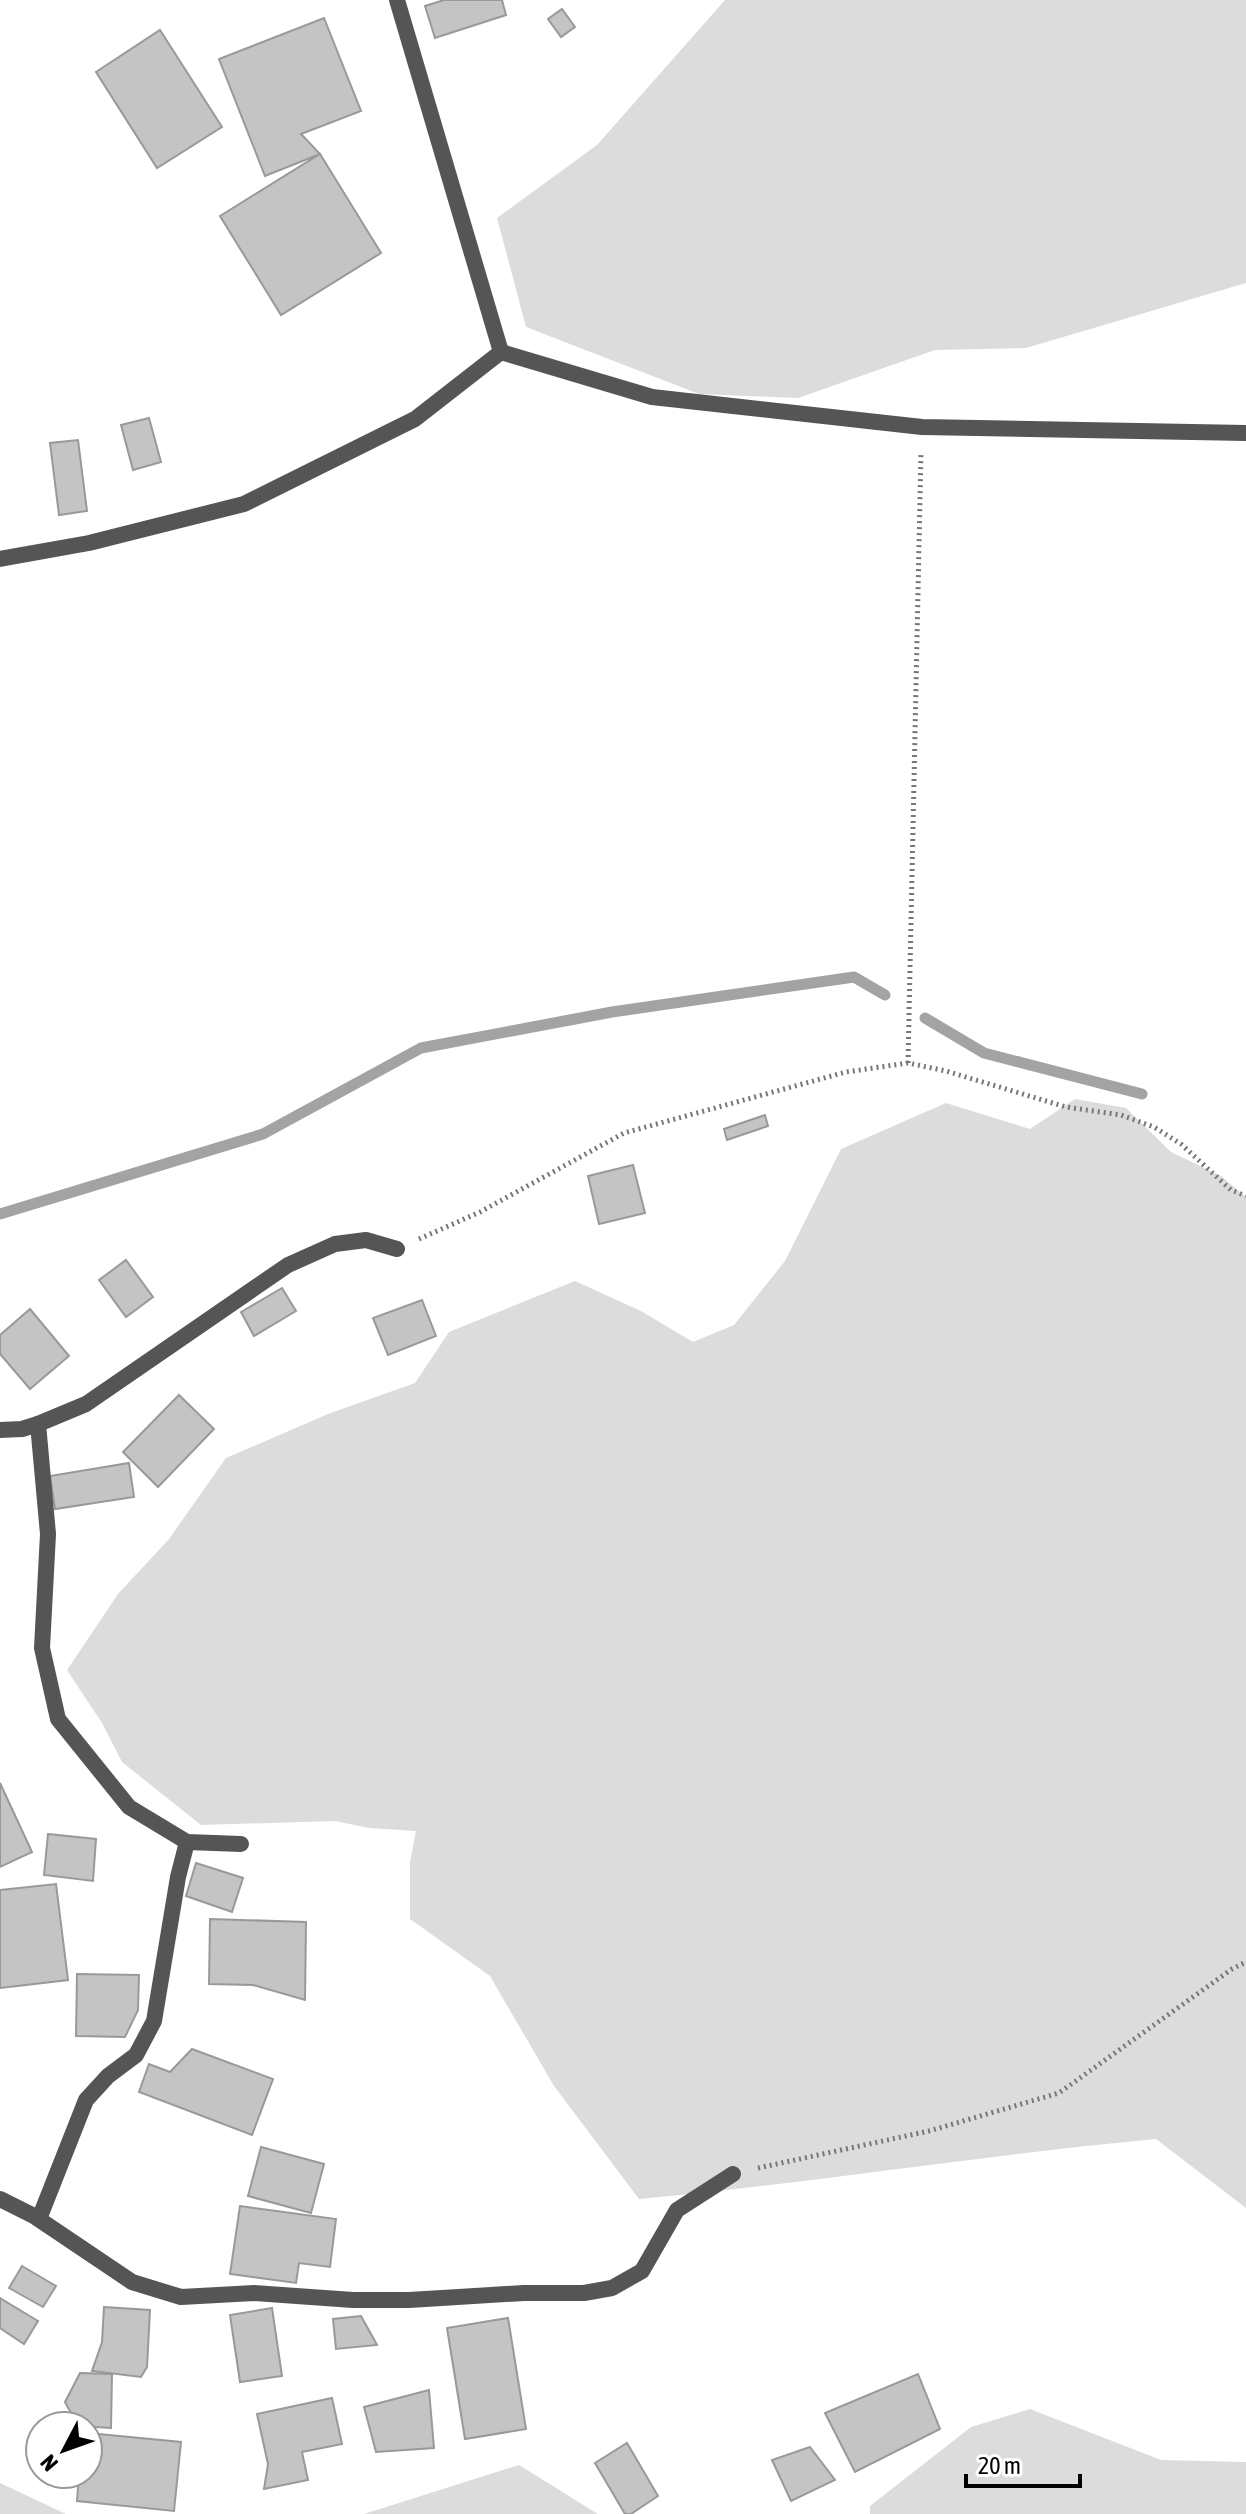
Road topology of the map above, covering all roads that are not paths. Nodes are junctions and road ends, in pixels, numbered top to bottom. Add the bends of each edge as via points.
1 (397, 0) edge
2 (501, 352) junction
3 (1246, 433) edge
4 (0, 559) edge
5 (397, 1249) road end
6 (38, 1424) junction
7 (0, 1430) edge
8 (187, 1842) junction
9 (241, 1844) dead end
10 (733, 2174) road end
11 (0, 2199) edge
12 (39, 2219) junction

1 - 2 street
2 - 3 street via 652,397 922,427
2 - 4 street via 415,419 244,504
5 - 6 street via 366,1240 335,1244 288,1265 86,1404
6 - 7 street
6 - 8 street via 48,1534 42,1648 58,1719 129,1807
8 - 9 street
8 - 12 street via 154,2021 136,2055 86,2100
10 - 12 street via 677,2210 642,2271 612,2288 584,2293 409,2300 254,2293 181,2297 132,2282
11 - 12 street

